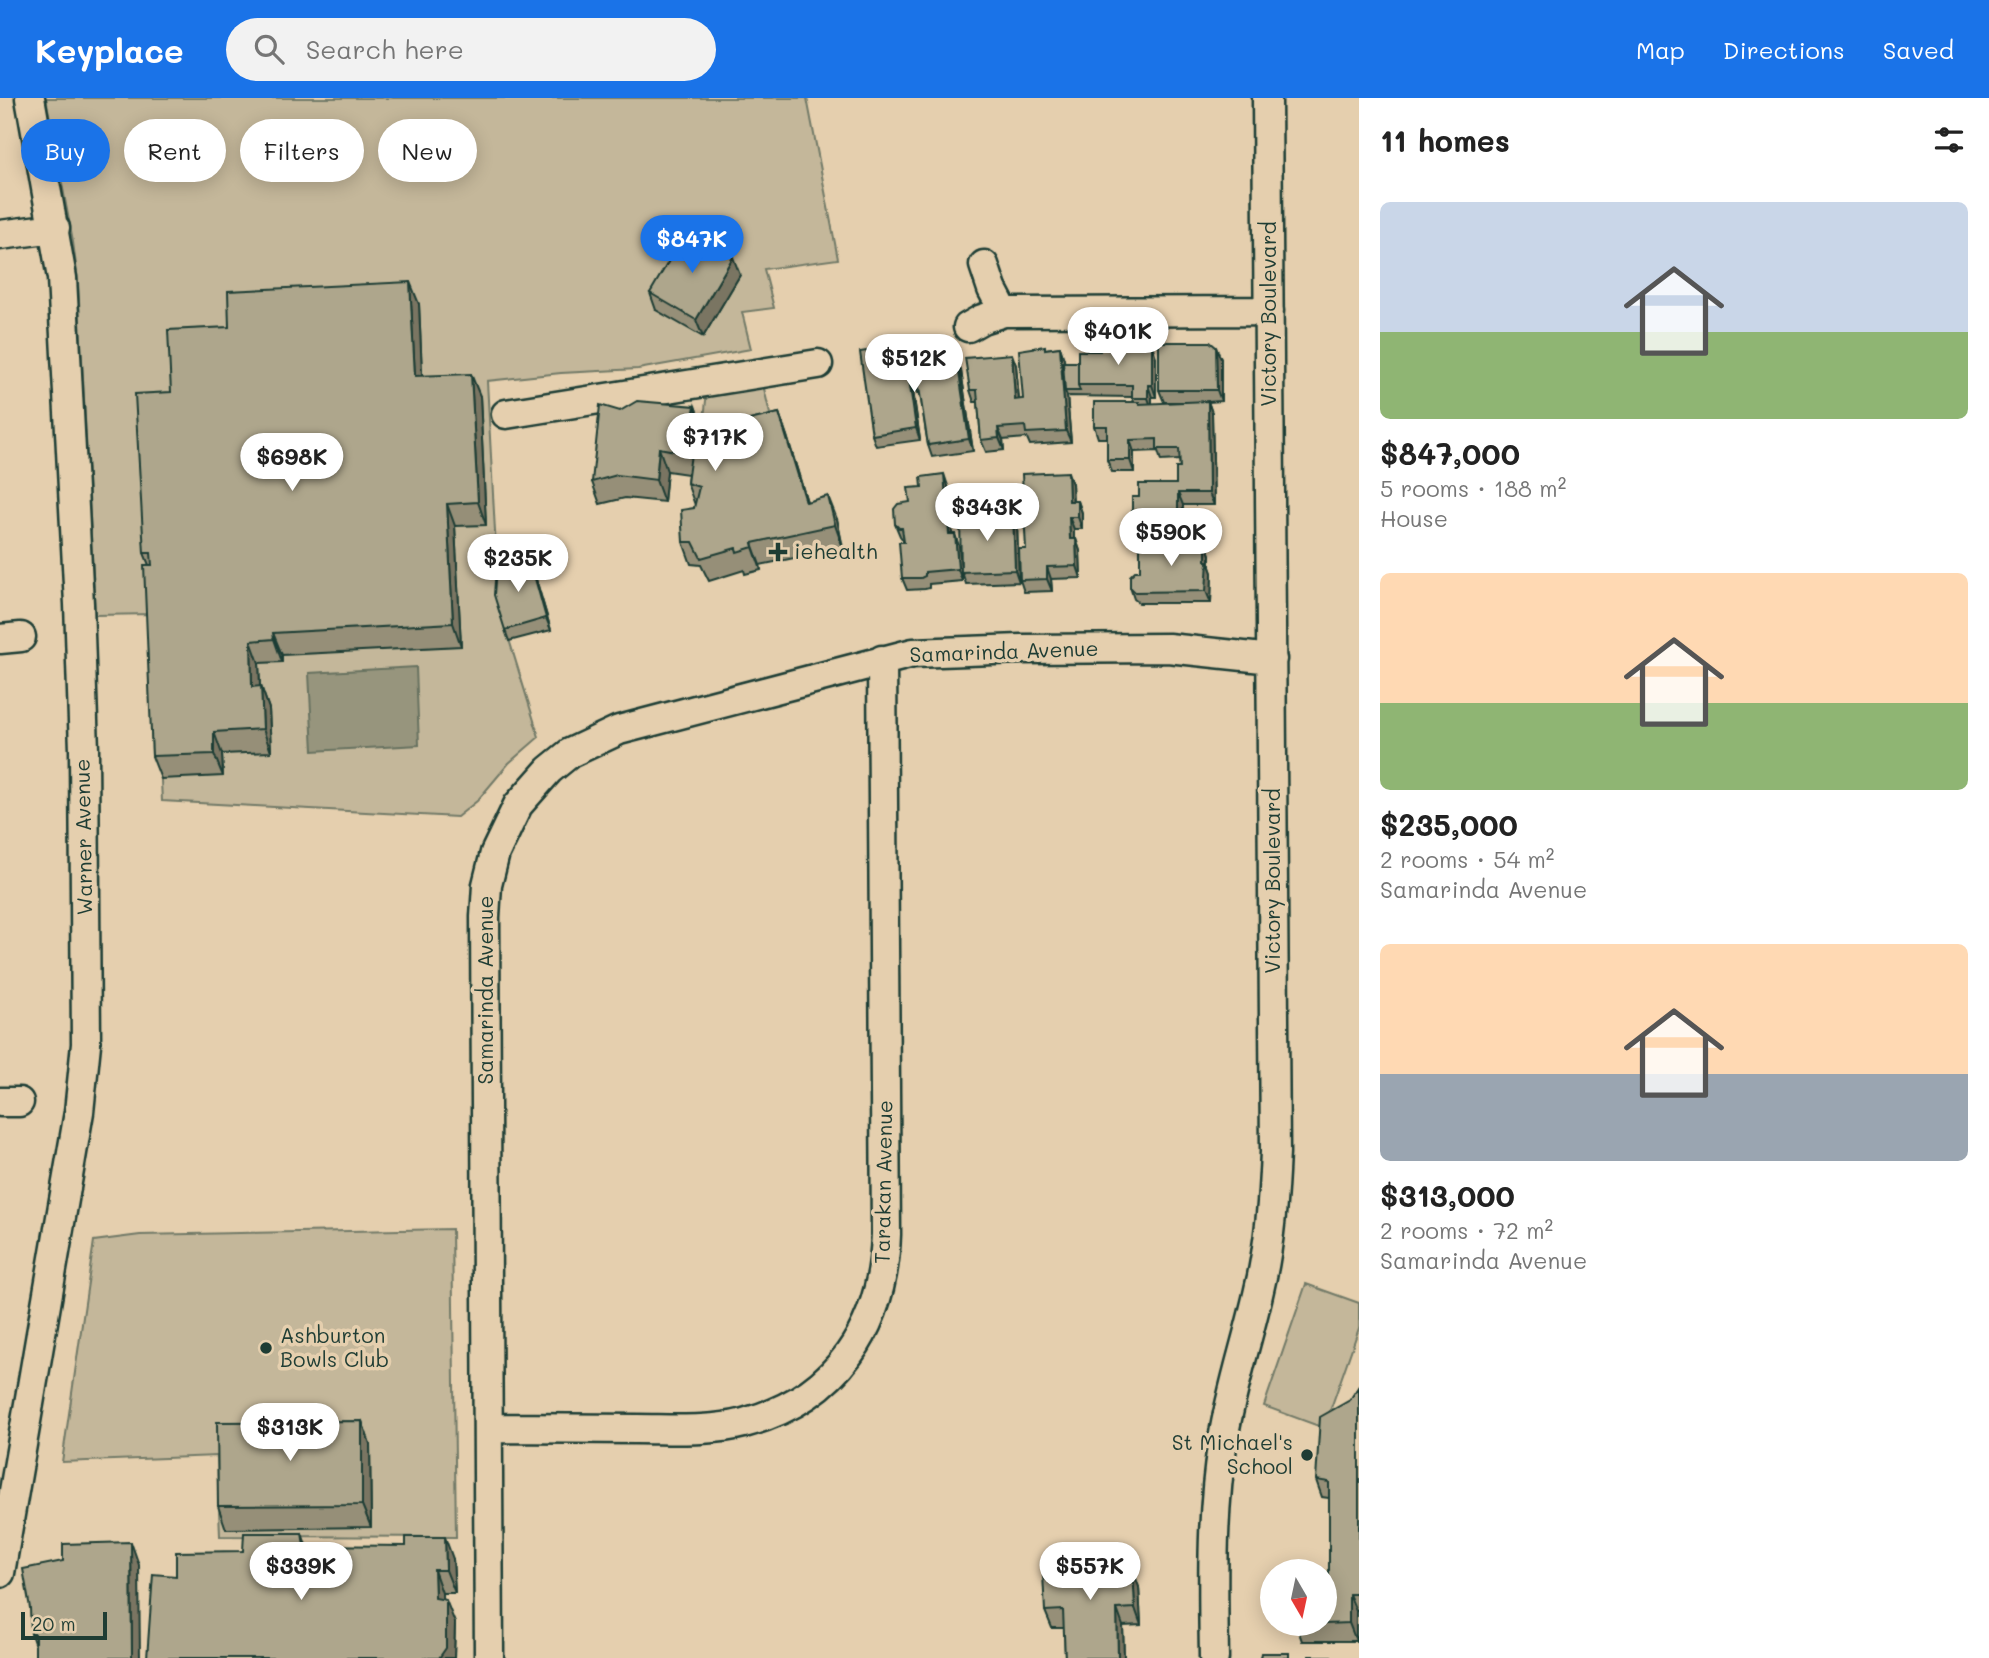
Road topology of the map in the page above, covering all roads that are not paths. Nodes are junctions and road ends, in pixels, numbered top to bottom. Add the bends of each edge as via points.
1 (30, 98) edge
2 (1268, 98) edge
3 (55, 229) junction
4 (0, 235) edge
5 (984, 265) dead end
6 (1004, 312) junction
7 (1269, 312) junction
8 (968, 327) dead end
9 (818, 364) dead end
10 (506, 414) dead end
11 (1272, 646) junction
12 (882, 660) junction
13 (488, 1428) junction
14 (6, 1499) edge
15 (0, 1573) edge
16 (489, 1658) edge
17 (1214, 1658) edge

1 - 3 street, Warner Avenue
2 - 7 street, Victory Boulevard
3 - 4 street
3 - 14 street, Warner Avenue via 65,318 80,617 86,1044 79,1112
5 - 6 street
6 - 7 street
6 - 8 street
7 - 11 street, Victory Boulevard
9 - 10 street
11 - 12 street, Samarinda Avenue via 930,651
11 - 17 street, Victory Boulevard via 1273,1191 1260,1287 1233,1388 1218,1479 1213,1543
12 - 13 street, Samarinda Avenue via 619,730 593,741 549,770 518,805 505,829 487,885 485,917
12 - 13 street, Tarakan Avenue via 886,1234 881,1286 873,1312 859,1339 828,1377 786,1407 742,1423 689,1429
13 - 16 street, Samarinda Avenue
14 - 15 street, Warner Avenue

